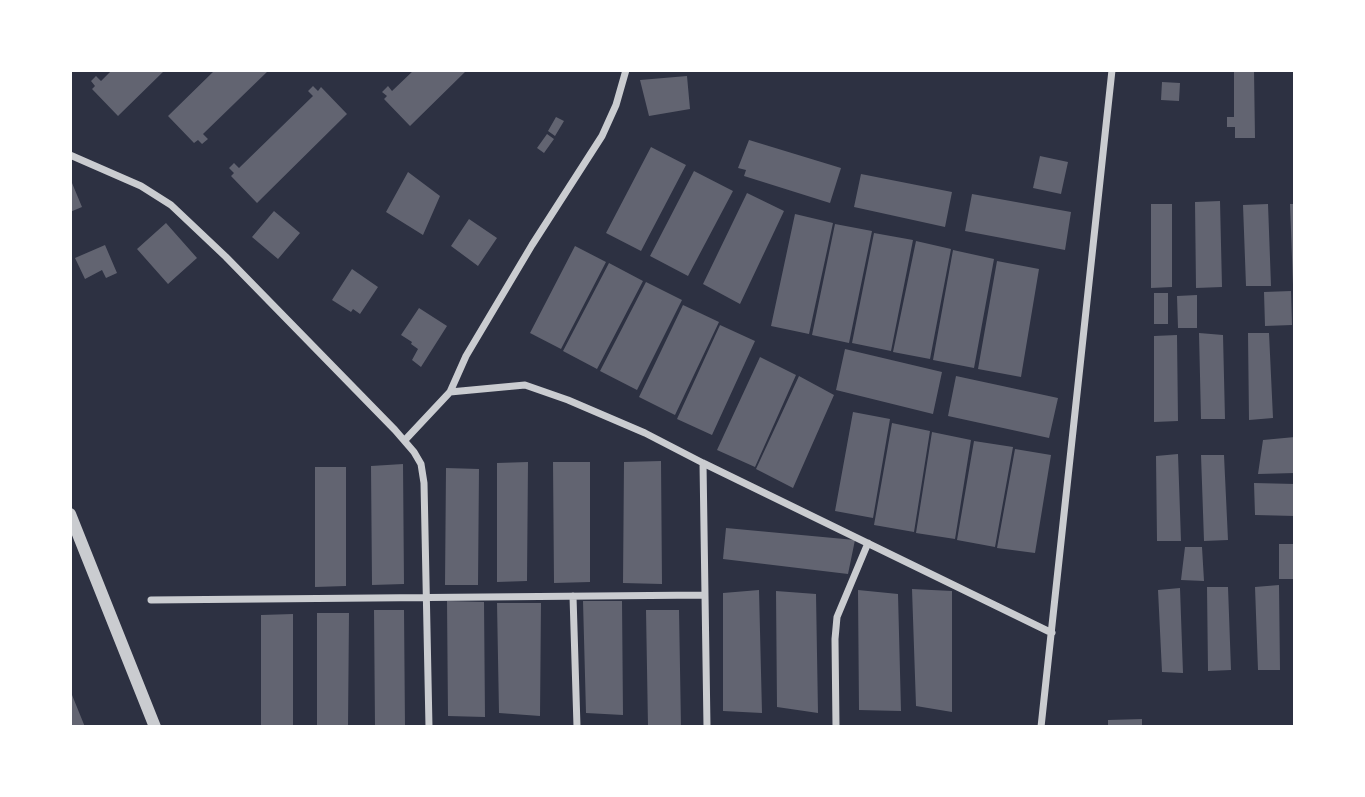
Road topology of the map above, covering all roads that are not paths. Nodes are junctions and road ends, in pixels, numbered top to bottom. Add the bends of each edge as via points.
1 (626, 70) edge
2 (1112, 70) edge
3 (70, 155) edge
4 (450, 392) junction
5 (405, 440) junction
6 (703, 463) junction
7 (70, 514) edge
8 (868, 543) junction
9 (705, 595) junction
10 (573, 596) junction
11 (426, 597) junction
12 (151, 600) dead end
13 (1052, 632) junction
14 (155, 727) edge
15 (429, 727) edge
16 (577, 727) edge
17 (707, 727) edge
18 (836, 727) edge
19 (1041, 727) edge

1 - 4 street via 602,136 466,356
2 - 13 street
3 - 5 street via 141,186 171,205
4 - 5 street
4 - 6 street via 525,386 645,433
5 - 11 street via 421,464 424,483
6 - 8 street
6 - 9 street
7 - 14 street
8 - 13 street
8 - 18 street via 837,617
9 - 10 street
9 - 17 street
10 - 11 street
10 - 16 street
11 - 12 street
11 - 15 street
13 - 19 street

